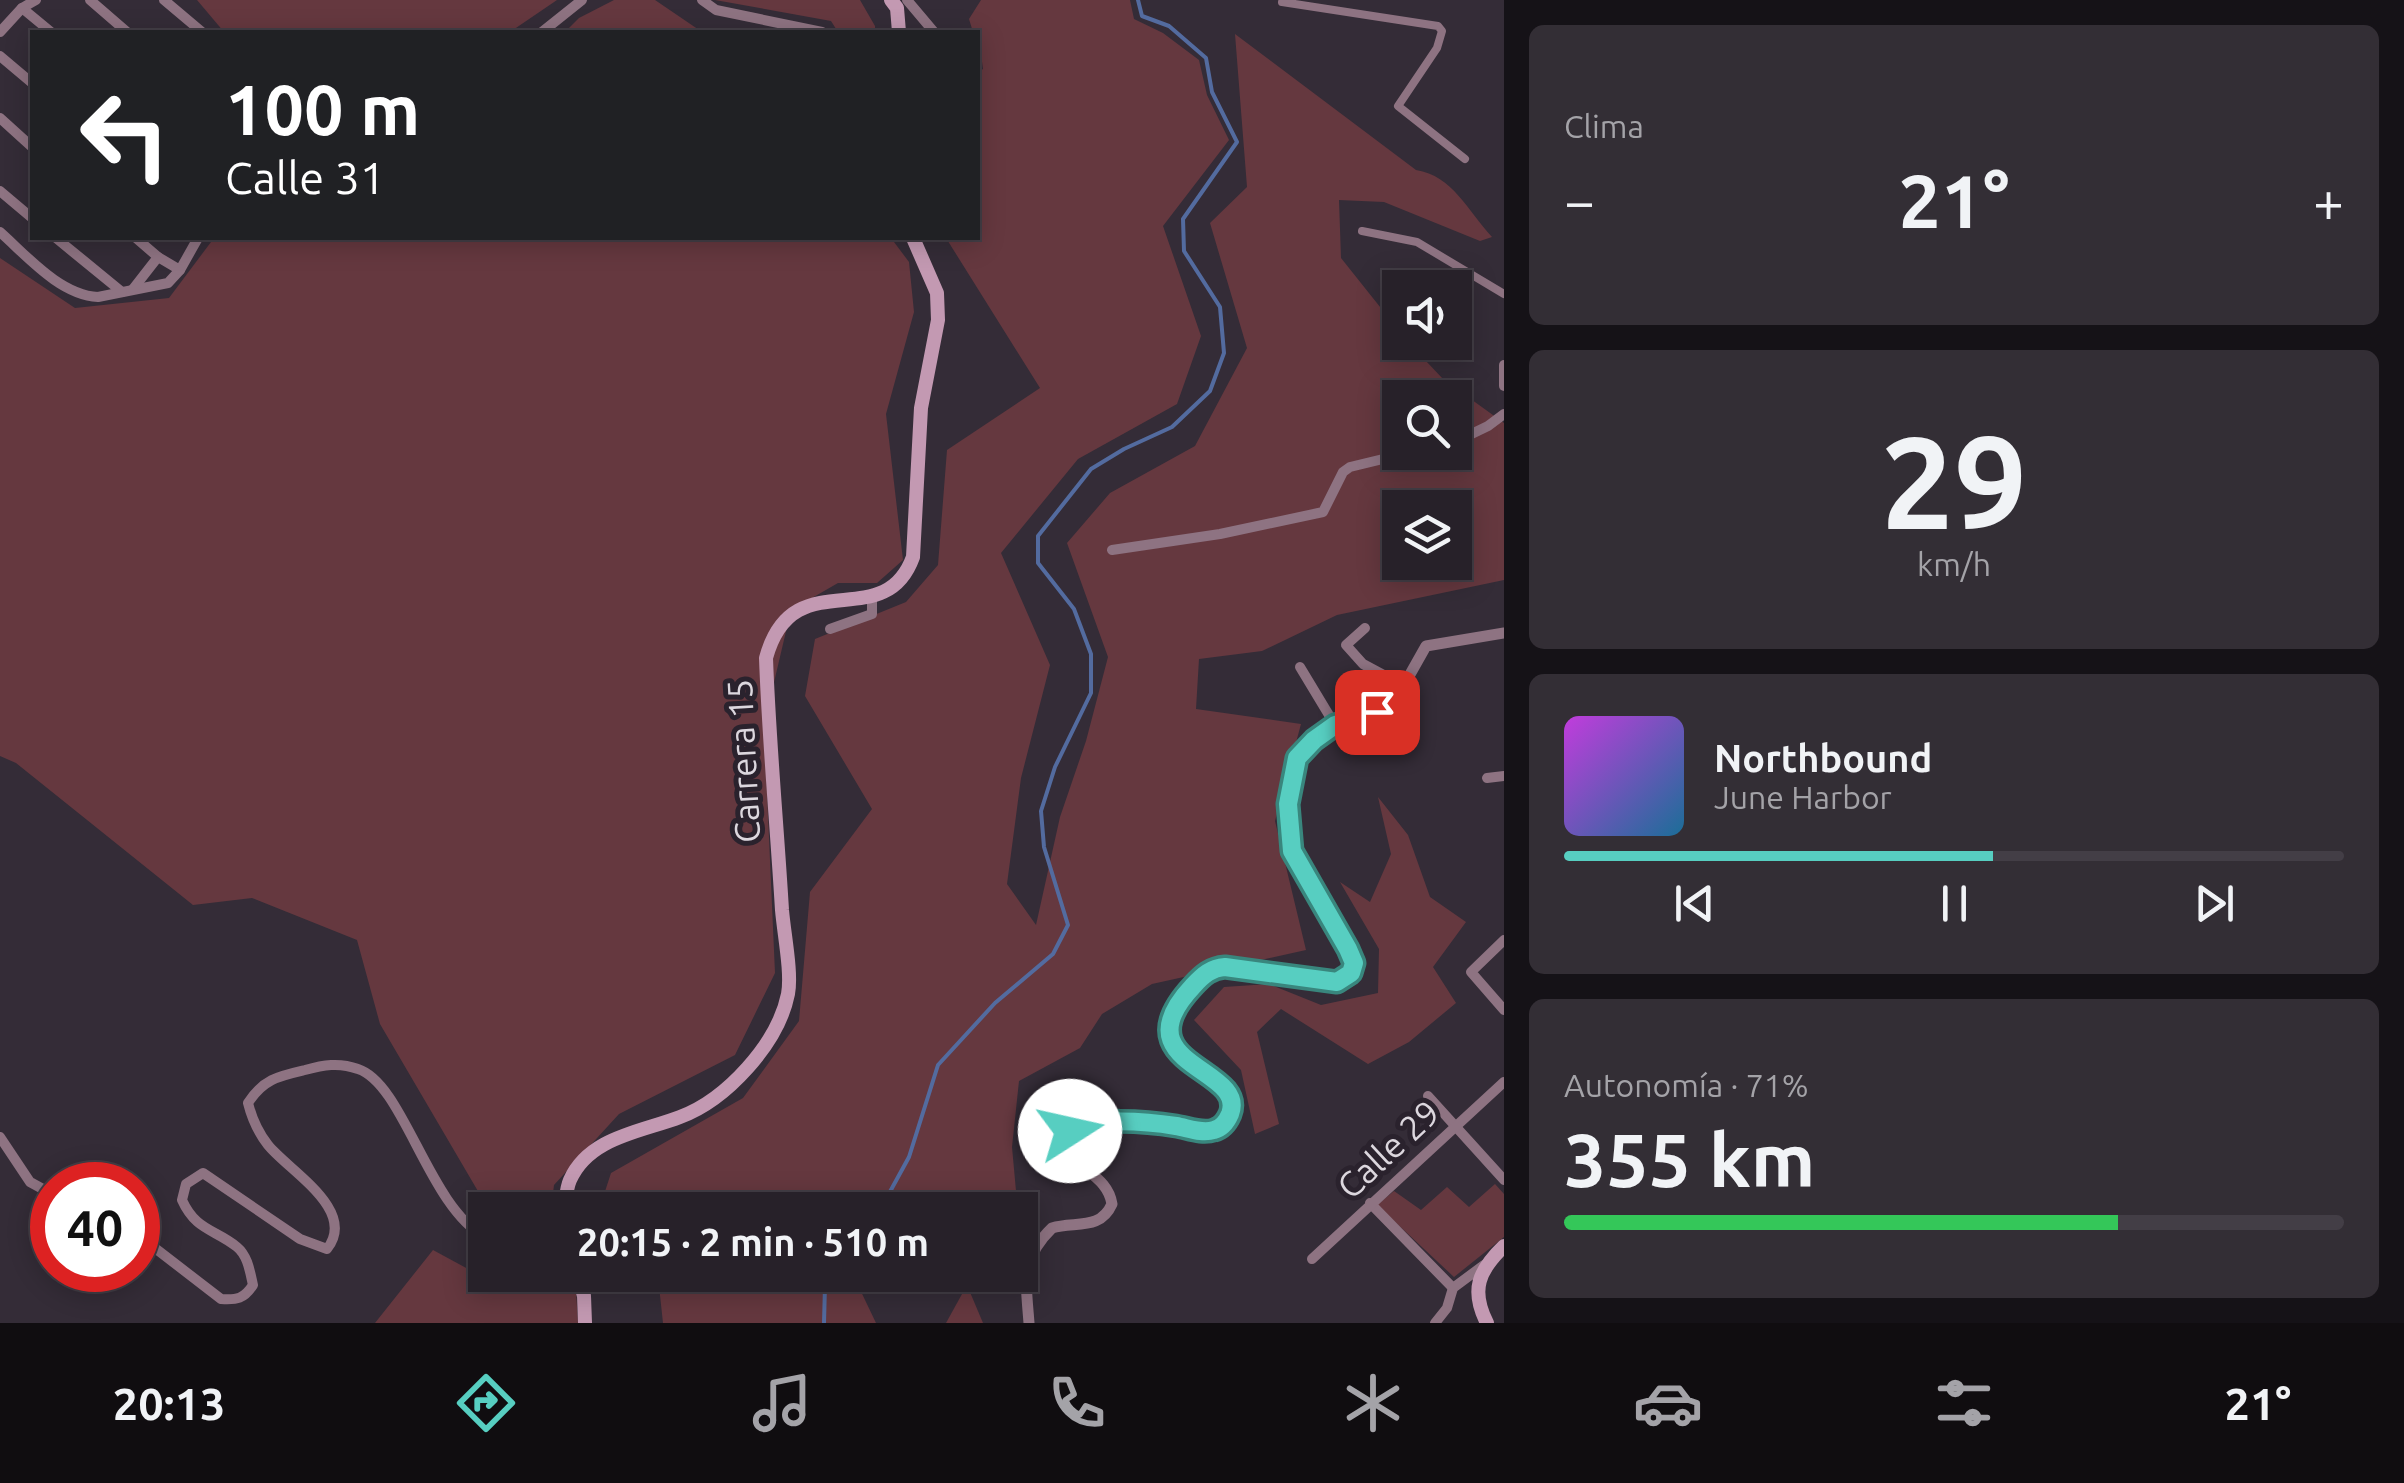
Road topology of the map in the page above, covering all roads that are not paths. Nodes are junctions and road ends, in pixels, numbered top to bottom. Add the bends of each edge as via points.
1 (36, 0) edge
2 (90, 0) edge
3 (164, 0) edge
4 (582, 0) edge
5 (702, 0) edge
6 (900, 2) edge
7 (1282, 2) edge
8 (22, 8) junction
9 (49, 30) edge
10 (126, 30) edge
11 (200, 30) edge
12 (544, 30) edge
13 (812, 30) edge
14 (899, 30) edge
15 (932, 30) edge
16 (0, 32) edge
17 (0, 56) edge
18 (30, 82) edge
19 (0, 118) edge
20 (30, 145) edge
21 (1465, 159) dead end
22 (0, 191) edge
23 (30, 216) edge
24 (1362, 231) dead end
25 (0, 232) edge
26 (59, 240) edge
27 (138, 240) edge
28 (197, 240) edge
29 (914, 240) edge
30 (158, 257) junction
31 (180, 270) junction
32 (128, 290) junction
33 (1504, 294) edge
34 (1504, 365) edge
35 (1504, 386) edge
36 (1504, 414) edge
37 (1472, 434) edge
38 (1382, 459) edge
39 (1112, 550) dead end
40 (872, 596) junction
41 (1365, 628) dead end
42 (830, 630) dead end
43 (1504, 633) edge
44 (1300, 667) dead end
45 (1404, 686) junction
46 (1335, 725) junction
47 (1504, 776) edge
48 (1487, 778) dead end
49 (1504, 940) edge
50 (1504, 1010) edge
51 (1502, 1087) edge
52 (1428, 1096) dead end
53 (1453, 1126) junction
54 (0, 1137) edge
55 (1504, 1180) edge
56 (30, 1182) edge
57 (568, 1192) edge
58 (1370, 1203) junction
59 (468, 1227) edge
60 (1504, 1246) edge
61 (160, 1252) edge
62 (1312, 1259) dead end
63 (1484, 1265) junction
64 (1453, 1288) junction
65 (583, 1292) edge
66 (584, 1323) edge
67 (1029, 1323) edge
68 (1435, 1323) edge
69 (1488, 1323) edge

1 - 8 street
2 - 10 street
3 - 11 street
4 - 12 street
5 - 13 street via 716,10
6 - 14 main road
6 - 15 street
7 - 21 street via 1438,26 1437,48 1398,106
8 - 9 street
8 - 16 street
17 - 18 street
19 - 20 street
22 - 23 street
24 - 33 street via 1417,242
25 - 32 street via 73,290 98,297
26 - 32 street
27 - 30 street
28 - 31 street
29 - 40 main road via 937,293 938,320 921,408 913,557 894,588
30 - 31 street
30 - 32 street
31 - 32 street via 168,283
34 - 35 street
36 - 37 street
38 - 39 street via 1343,472 1323,512
40 - 42 street via 872,614
40 - 57 main road, Carrera 15 via 794,611 772,638 766,658 789,992 774,1030 714,1098 683,1116 627,1132 586,1157
41 - 45 street via 1346,645 1363,664
43 - 45 street via 1426,646
44 - 46 street
45 - 46 street via 1377,712
46 - 67 street via 1297,758 1288,824 1292,851 1348,949 1353,970 1337,982 1217,968 1190,989 1170,1021 1170,1042 1218,1083 1231,1111 1212,1131 1085,1122 1070,1131 1069,1152 1105,1184 1112,1204 1098,1221 1052,1228 1033,1250 1026,1271
47 - 48 street
49 - 50 street via 1471,972
51 - 53 street, Calle 29
52 - 53 street
53 - 55 street
53 - 58 street, Calle 29
54 - 56 street
58 - 62 street, Calle 29
58 - 64 street
59 - 61 street via 380,1084 361,1069 331,1064 269,1078 248,1102 270,1148 304,1178 336,1221 336,1238 327,1249 300,1239 203,1173 186,1184 182,1200 206,1231 239,1248 252,1285 246,1296 221,1298
60 - 63 main road
63 - 64 street
63 - 69 main road via 1478,1288
64 - 68 street
65 - 66 main road

